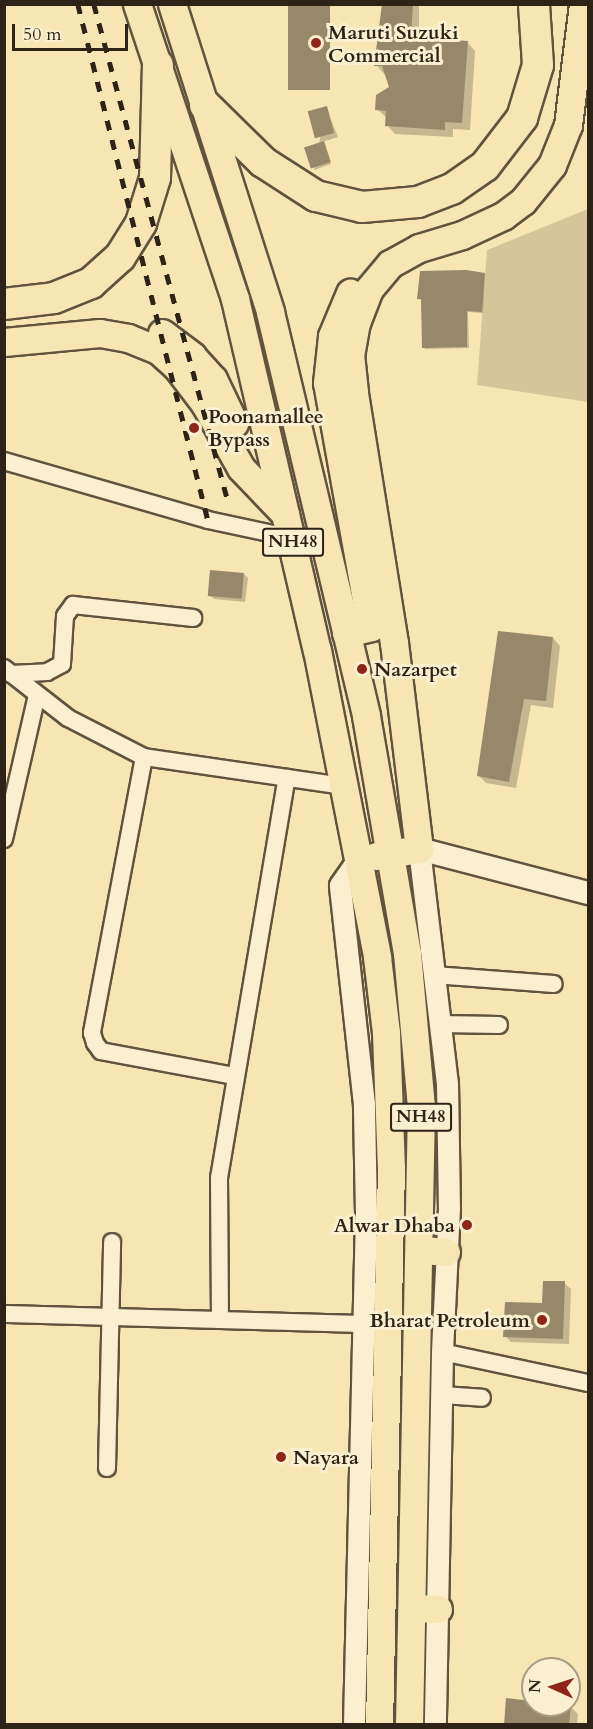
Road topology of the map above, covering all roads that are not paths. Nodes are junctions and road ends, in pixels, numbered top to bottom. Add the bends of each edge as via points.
1 (137, 4) edge
2 (172, 4) edge
3 (534, 4) edge
4 (569, 4) edge
5 (583, 4) edge
6 (158, 65) junction
7 (205, 105) junction
8 (4, 304) edge
9 (4, 326) edge
10 (4, 342) edge
11 (4, 461) edge
12 (276, 479) junction
13 (289, 526) junction
14 (193, 618) dead end
15 (346, 633) junction
16 (8, 671) edge
17 (37, 695) junction
18 (144, 757) junction
19 (287, 778) junction
20 (10, 785) edge
21 (343, 786) junction
22 (4, 839) edge
23 (419, 849) junction
24 (392, 853) junction
25 (358, 860) junction
26 (588, 893) edge
27 (434, 975) junction
28 (554, 984) dead end
29 (441, 1024) junction
30 (499, 1025) dead end
31 (234, 1076) junction
32 (112, 1242) dead end
33 (433, 1251) junction
34 (4, 1314) edge
35 (110, 1316) junction
36 (220, 1320) junction
37 (362, 1324) junction
38 (442, 1352) junction
39 (588, 1383) edge
40 (443, 1395) junction
41 (482, 1398) dead end
42 (372, 1459) junction
43 (107, 1468) dead end
44 (425, 1609) junction
45 (354, 1725) edge
46 (379, 1725) edge
47 (409, 1725) edge
48 (435, 1725) edge

1 - 6 highway, NH48
2 - 7 highway, NH48
3 - 7 highway via 538,66 522,118 485,166 452,189 401,206 345,205 300,189 262,162
4 - 15 highway via 553,137 536,172 505,200 427,226 375,259 349,295 332,336 327,384 371,627
5 - 23 highway via 568,125 545,175 503,216 462,236 419,248 390,264 369,289 356,323 350,356 354,392 394,642
6 - 8 highway via 155,178 141,223 120,257 91,283 54,298
6 - 12 highway, NH48 via 235,299
7 - 15 highway, NH48 via 270,312
9 - 12 highway via 27,327 95,317 126,321 162,333 192,356 213,379 240,434
10 - 13 highway via 100,333 128,338 158,350 177,367 205,404 241,468
11 - 13 street via 208,520
12 - 13 highway, NH48
13 - 21 highway, NH48
14 - 16 street via 73,605 65,616 62,663 47,672
15 - 24 highway, NH48
16 - 17 street
17 - 18 street via 68,718
17 - 20 street
18 - 19 street
18 - 31 street via 92,1033 95,1044 100,1051
19 - 21 street
19 - 31 street
20 - 22 street
21 - 25 highway, NH48
23 - 24 highway
23 - 26 main road
23 - 27 street
24 - 25 highway
24 - 33 highway, NH48 via 417,1033
25 - 37 street via 340,885 364,1104
25 - 42 highway, NH48 via 377,957 391,1111
27 - 28 street
27 - 29 street
29 - 30 street
29 - 33 street via 447,1083
31 - 36 street via 219,1178
32 - 35 street
33 - 38 street
33 - 44 highway, NH48
34 - 35 street
35 - 36 street
35 - 43 street
36 - 37 street
37 - 42 street
38 - 39 street
38 - 40 street
40 - 41 street
40 - 44 street
42 - 45 street
42 - 46 highway, NH48
44 - 47 highway, NH48
44 - 48 street

